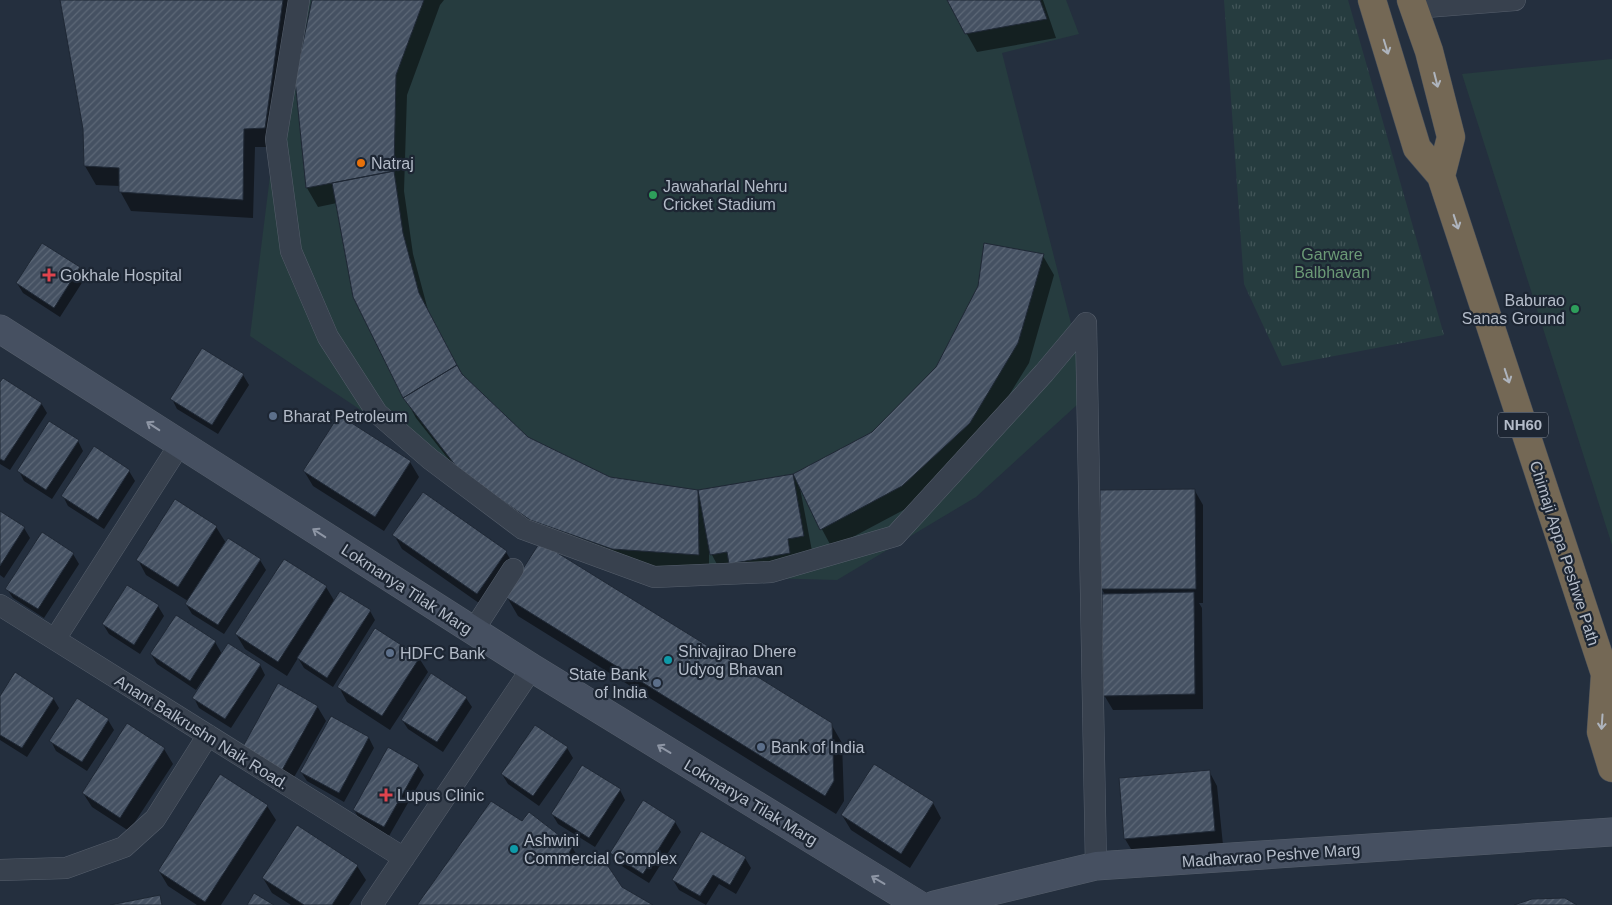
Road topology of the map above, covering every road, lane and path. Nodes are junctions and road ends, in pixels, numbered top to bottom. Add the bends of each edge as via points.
1 (299, 0) edge
2 (1372, 0) edge
3 (1515, 0) edge
4 (1412, 4) edge
5 (1441, 176) junction
6 (0, 329) edge
7 (180, 444) junction
8 (512, 569) dead end
9 (0, 605) edge
10 (473, 631) junction
11 (55, 640) junction
12 (532, 668) junction
13 (1608, 678) edge
14 (208, 735) junction
15 (1612, 768) edge
16 (1612, 832) edge
17 (404, 858) junction
18 (1096, 866) junction
19 (0, 870) edge
20 (372, 905) edge
21 (920, 905) edge
22 (934, 905) edge

1 - 18 street via 276,139 291,251 328,337 377,413 430,459 523,529 654,578 771,572 895,536 1086,323
2 -> 5 highway, NH60 via 1417,148
3 - 4 street
4 -> 5 highway via 1429,51 1451,137
5 -> 13 highway, Chimaji Appa Peshwe Path / NH60
7 -> 6 main road, Lokmanya Tilak Marg
10 -> 7 main road, Lokmanya Tilak Marg
7 - 11 street
8 - 10 street
9 - 11 street, Anant Balkrushn Naik Road.
10 - 12 main road, Lokmanya Tilak Marg
11 - 14 street, Anant Balkrushn Naik Road.
12 - 17 street
21 -> 12 main road, Lokmanya Tilak Marg
13 -> 15 highway, Chimaji Appa Peshwe Path / NH60 via 1601,732
14 - 17 street, Anant Balkrushn Naik Road.
14 - 19 street via 155,819 124,847 66,868
16 - 18 main road, Madhavrao Peshve Marg
17 - 20 street
18 - 22 main road, Madhavrao Peshve Marg

